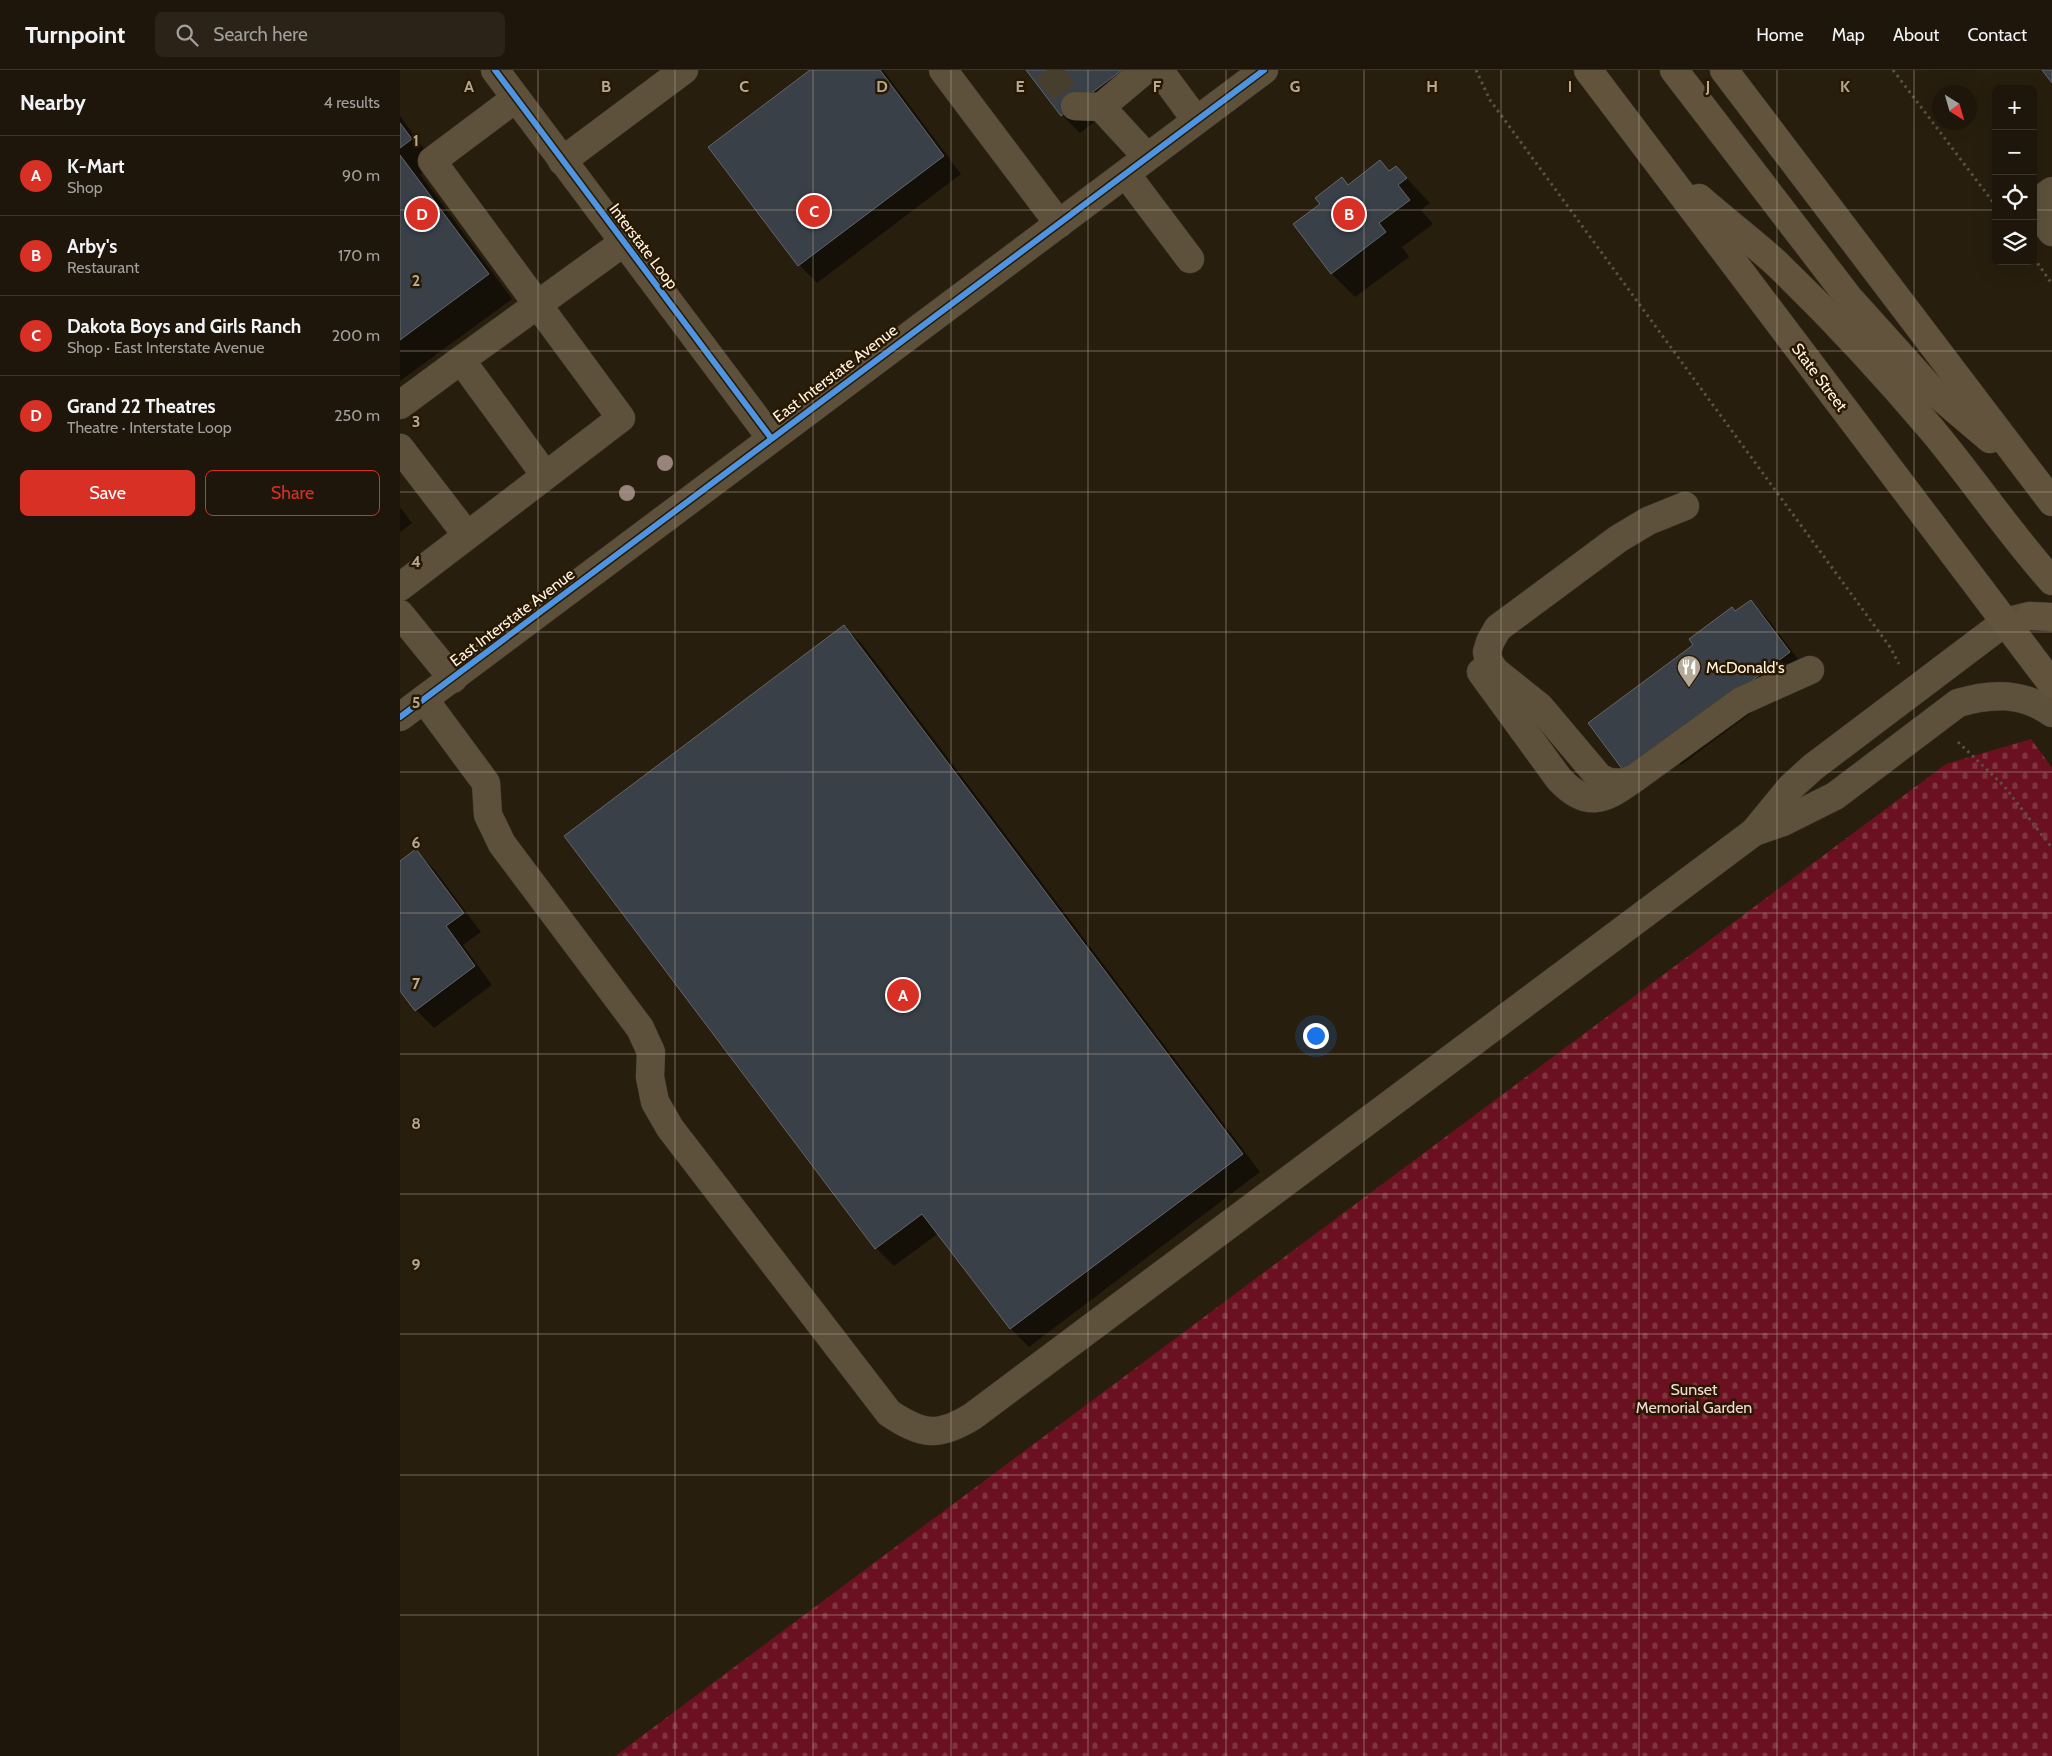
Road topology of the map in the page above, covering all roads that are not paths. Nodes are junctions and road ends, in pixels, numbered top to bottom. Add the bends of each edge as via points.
1 (495, 70) edge
2 (684, 70) edge
3 (943, 70) edge
4 (1145, 70) edge
5 (1160, 70) edge
6 (1264, 70) edge
7 (1588, 70) edge
8 (1674, 70) edge
9 (1724, 70) edge
10 (516, 98) junction
11 (1196, 120) junction
12 (1147, 157) junction
13 (562, 160) junction
14 (1659, 165) junction
15 (1126, 174) junction
16 (2052, 191) edge
17 (2037, 204) edge
18 (2037, 212) edge
19 (1059, 224) junction
20 (2052, 232) edge
21 (624, 242) junction
22 (1190, 259) dead end
23 (539, 306) junction
24 (461, 360) junction
25 (400, 405) edge
26 (771, 438) junction
27 (400, 448) edge
28 (545, 475) junction
29 (2041, 479) edge
30 (2052, 502) edge
31 (1685, 506) dead end
32 (466, 534) junction
33 (2052, 581) edge
34 (400, 587) edge
35 (400, 614) edge
36 (2035, 616) edge
37 (1810, 670) dead end
38 (452, 678) junction
39 (2052, 684) edge
40 (424, 699) junction
41 (2052, 713) edge
42 (400, 718) edge
43 (1754, 832) junction

1 - 10 street, Interstate Loop
2 - 13 street
3 - 19 street
4 - 12 street via 1088,106
5 - 11 street
6 - 11 street, East Interstate Avenue
7 - 14 highway, State Street
8 - 29 highway via 1849,298 1930,388
9 - 29 highway
10 - 13 street, Interstate Loop
10 - 23 street via 432,161
11 - 12 street, East Interstate Avenue
12 - 15 street, East Interstate Avenue
13 - 21 street, Interstate Loop
14 - 33 highway via 1776,264 1857,345 1932,430 2024,550
14 - 36 highway, State Street
15 - 19 street, East Interstate Avenue
15 - 22 street
16 - 17 street
18 - 20 street
19 - 26 street, East Interstate Avenue
21 - 23 street
21 - 26 street, Interstate Loop
23 - 24 street
23 - 28 street via 620,418
24 - 25 street
24 - 28 street
26 - 38 street, East Interstate Avenue
27 - 32 street
28 - 32 street
29 - 30 highway
31 - 37 street via 1632,530 1498,628 1488,652 1488,662 1540,707 1599,777 1622,783 1635,778 1741,702
32 - 34 street
35 - 38 street
36 - 39 highway, State Street
36 - 43 street via 1813,766
38 - 40 street, East Interstate Avenue
40 - 42 street, East Interstate Avenue
40 - 43 street via 486,783 488,815 502,844 640,1028 650,1052 655,1102 670,1128 888,1413 909,1426 933,1433 955,1428 973,1416
41 - 43 street via 2023,698 2004,695 1981,696 1958,703 1835,796 1783,822

